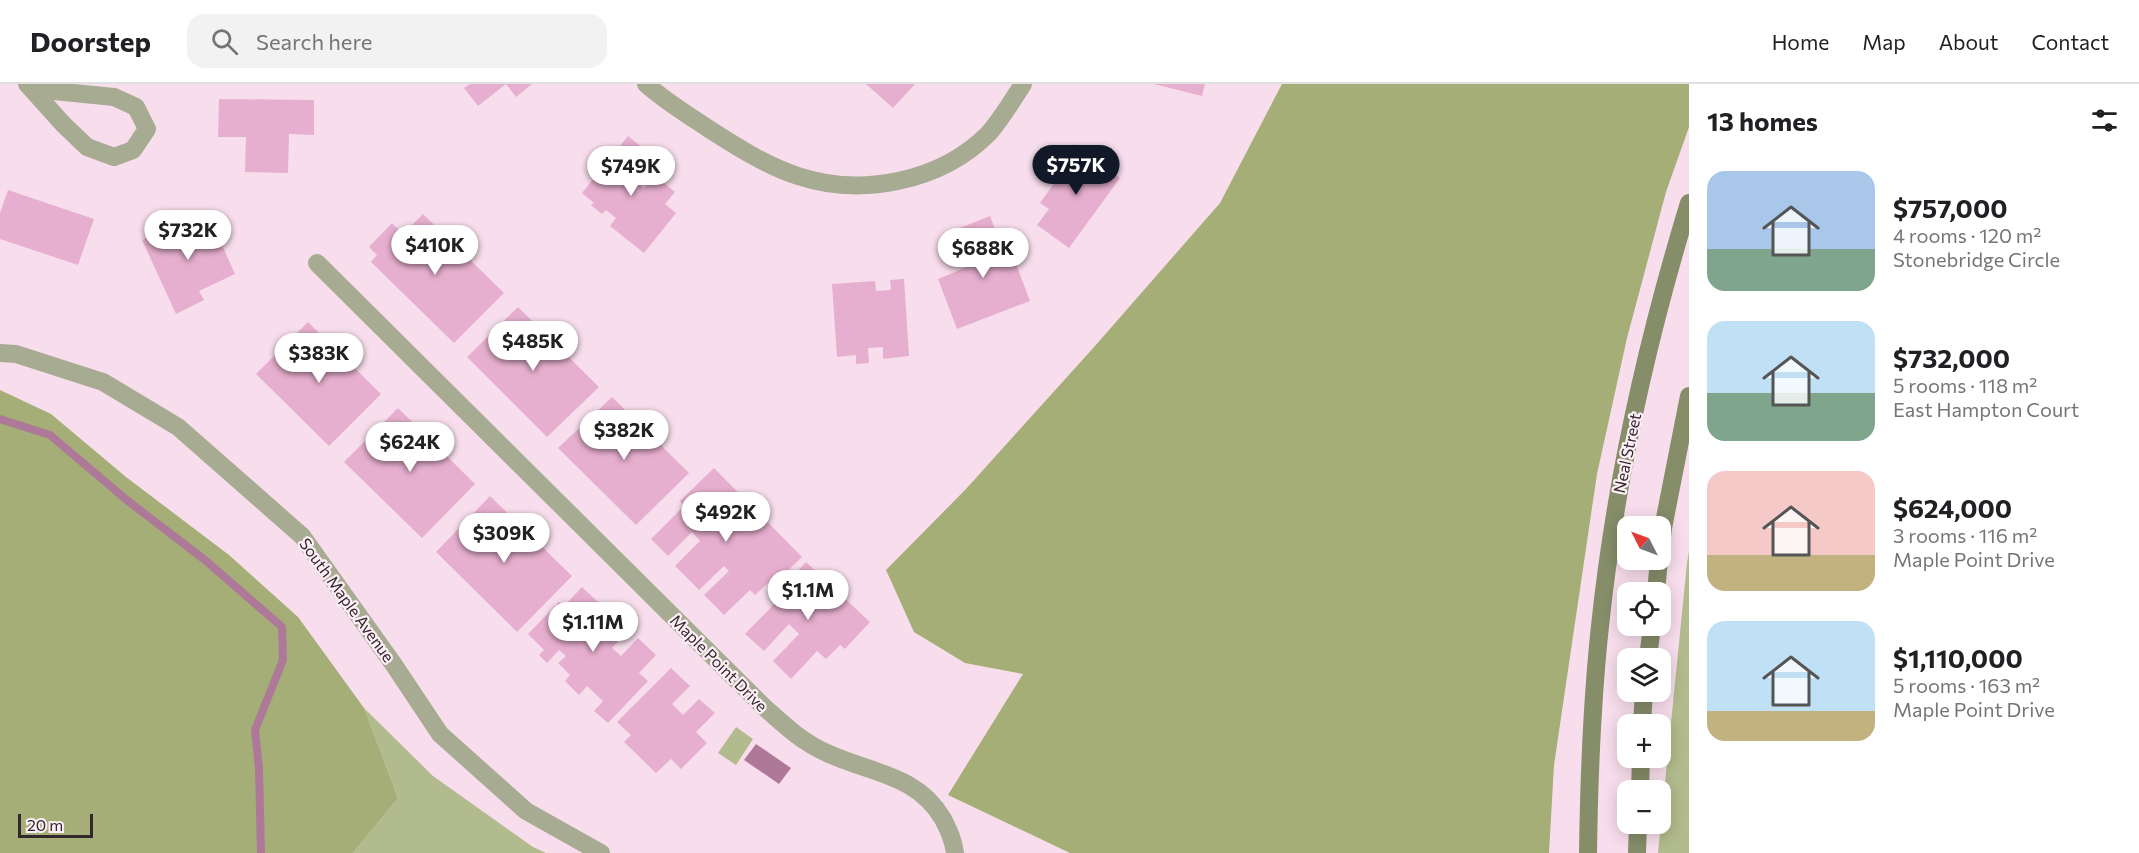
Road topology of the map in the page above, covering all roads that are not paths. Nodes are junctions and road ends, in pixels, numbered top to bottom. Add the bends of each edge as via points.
1 (646, 84) edge
2 (1023, 84) edge
3 (30, 87) edge
4 (1689, 203) edge
5 (316, 263) dead end
6 (0, 352) edge
7 (1689, 396) edge
8 (1665, 516) edge
9 (1638, 834) edge
10 (601, 853) edge
11 (955, 853) edge
12 (1588, 853) edge
13 (1637, 853) edge

1 - 2 street via 685,114 764,162 836,186 868,186 898,180 933,170 963,154 988,133
3 - 3 street via 114,97 136,107 147,129 133,150 114,157 87,147
4 - 12 main road, Neal Street via 1668,273 1620,483 1600,625
5 - 11 street, Maple Point Drive via 794,735 827,753 908,783 934,804 953,837
6 - 10 street, South Maple Avenue via 103,382 178,427 302,536 440,734 526,811
7 - 8 main road
9 - 13 main road

